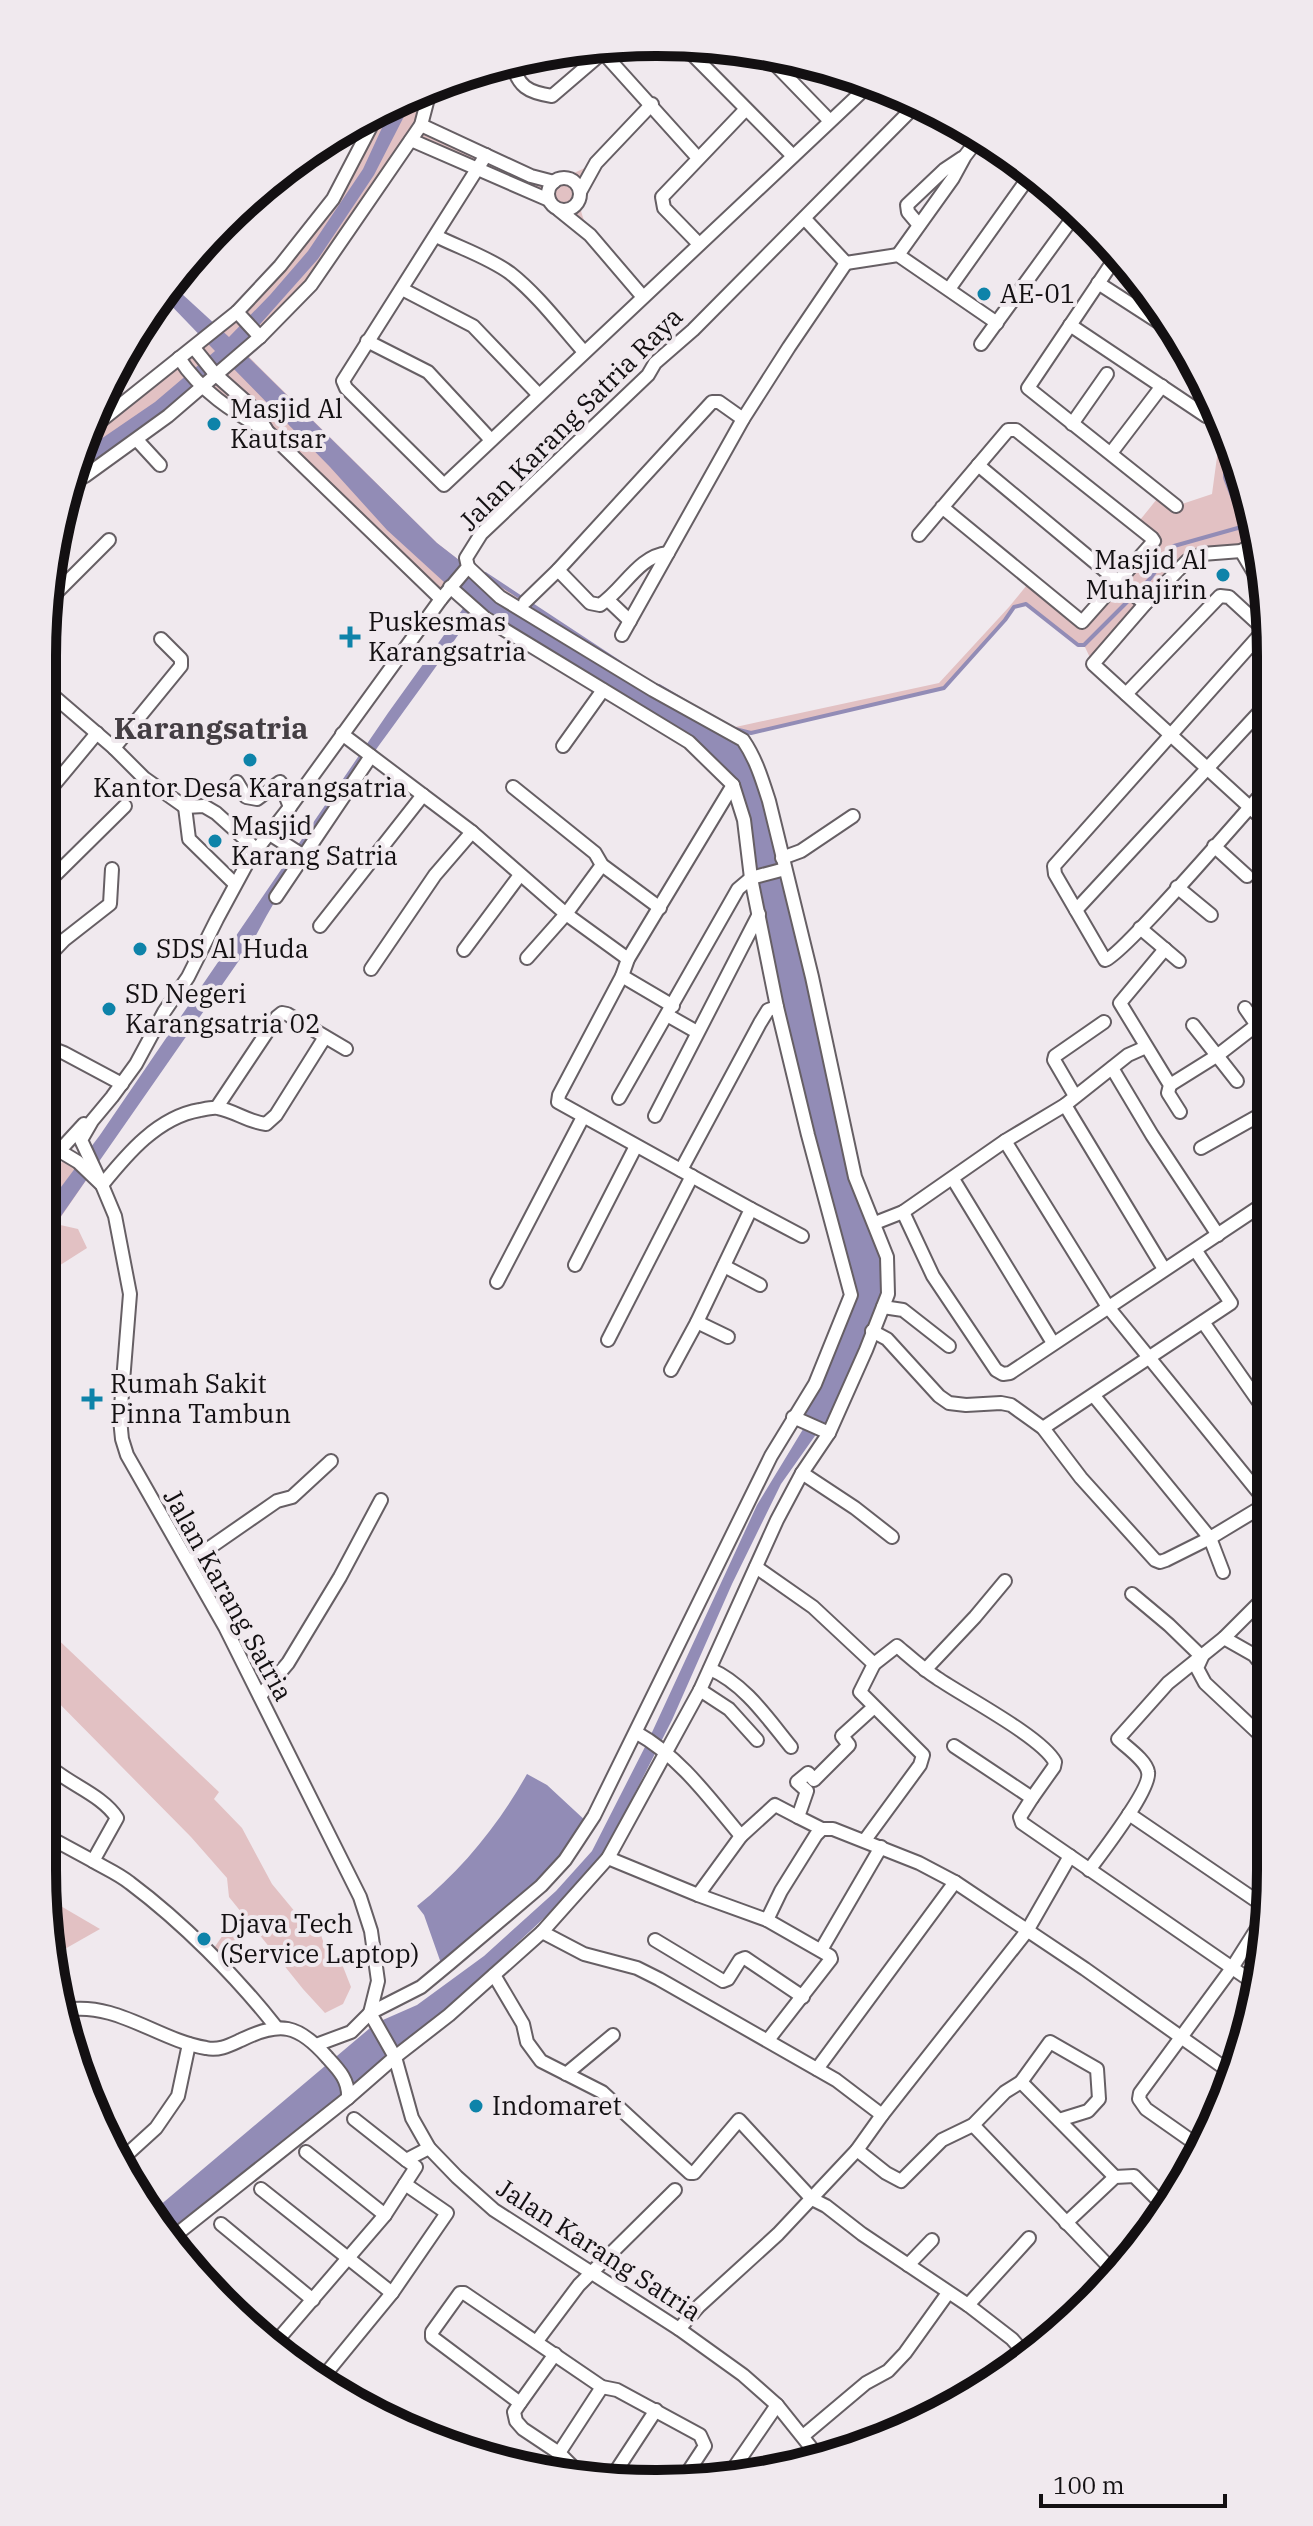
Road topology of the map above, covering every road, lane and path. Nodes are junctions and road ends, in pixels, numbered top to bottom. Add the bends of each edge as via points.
1 (612, 57) edge
2 (695, 57) edge
3 (591, 60) edge
4 (780, 69) edge
5 (515, 73) edge
6 (861, 92) edge
7 (427, 102) edge
8 (652, 104) junction
9 (746, 109) junction
10 (909, 112) edge
11 (830, 121) junction
12 (421, 125) junction
13 (370, 129) edge
14 (411, 140) junction
15 (973, 146) edge
16 (486, 155) junction
17 (793, 156) junction
18 (965, 156) junction
19 (698, 158) junction
20 (596, 163) junction
21 (477, 170) junction
22 (558, 180) junction
23 (1025, 182) edge
24 (579, 196) junction
25 (549, 200) junction
26 (559, 210) junction
27 (805, 219) junction
28 (1070, 222) edge
29 (919, 225) junction
30 (590, 235) junction
31 (436, 236) junction
32 (699, 244) junction
33 (898, 255) junction
34 (846, 263) junction
35 (1111, 264) edge
36 (1098, 283) junction
37 (402, 289) junction
38 (949, 289) junction
39 (643, 297) junction
40 (237, 312) junction
41 (1153, 318) edge
42 (997, 323) junction
43 (1070, 325) junction
44 (258, 334) junction
45 (367, 341) junction
46 (981, 344) dead end
47 (197, 352) junction
48 (584, 352) junction
49 (182, 363) junction
50 (213, 371) junction
51 (1107, 374) dead end
52 (199, 384) junction
53 (1162, 386) junction
54 (539, 395) junction
55 (1206, 416) dead end
56 (106, 418) edge
57 (743, 419) junction
58 (1072, 424) junction
59 (267, 431) junction
60 (137, 440) junction
61 (491, 440) junction
62 (1111, 453) junction
63 (160, 465) dead end
64 (978, 465) junction
65 (84, 477) edge
66 (1176, 506) dead end
67 (942, 507) junction
68 (919, 535) dead end
69 (109, 540) dead end
70 (1246, 546) edge
71 (668, 553) junction
72 (468, 567) junction
73 (558, 570) junction
74 (1120, 583) junction
75 (450, 587) junction
76 (60, 589) edge
77 (441, 599) junction
78 (608, 600) junction
79 (525, 602) dead end
80 (1145, 604) junction
81 (630, 621) junction
82 (1256, 622) edge
83 (622, 635) dead end
84 (161, 639) dead end
85 (1257, 639) edge
86 (603, 690) junction
87 (1126, 694) junction
88 (56, 702) edge
89 (1257, 715) edge
90 (97, 733) junction
91 (342, 734) junction
92 (1170, 734) junction
93 (563, 746) dead end
94 (114, 748) junction
95 (371, 756) junction
96 (1207, 768) junction
97 (56, 782) edge
98 (237, 782) dead end
99 (733, 785) junction
100 (513, 787) dead end
101 (423, 795) junction
102 (1257, 799) edge
103 (125, 806) dead end
104 (185, 807) junction
105 (290, 807) junction
106 (1250, 807) junction
107 (1257, 814) edge
108 (853, 816) dead end
109 (472, 832) junction
110 (268, 833) junction
111 (1214, 846) junction
112 (256, 849) junction
113 (304, 856) junction
114 (783, 863) junction
115 (602, 865) junction
116 (112, 869) dead end
117 (56, 874) edge
118 (520, 875) junction
119 (1247, 876) dead end
120 (751, 878) junction
121 (235, 884) junction
122 (1177, 887) junction
123 (276, 897) dead end
124 (660, 908) junction
125 (1076, 910) junction
126 (566, 914) junction
127 (759, 914) junction
128 (1211, 915) dead end
129 (320, 926) dead end
130 (1140, 928) junction
131 (56, 948) edge
132 (1165, 949) junction
133 (464, 950) dead end
134 (527, 958) dead end
135 (628, 959) junction
136 (1179, 961) dead end
137 (371, 969) dead end
138 (622, 976) junction
139 (777, 1007) junction
140 (1245, 1008) dead end
141 (670, 1010) junction
142 (1257, 1017) edge
143 (1104, 1022) dead end
144 (1193, 1025) dead end
145 (1257, 1025) edge
146 (697, 1032) junction
147 (325, 1037) junction
148 (1146, 1047) junction
149 (346, 1049) dead end
150 (56, 1050) edge
151 (1218, 1055) junction
152 (1112, 1068) junction
153 (1237, 1081) dead end
154 (122, 1084) junction
155 (1170, 1085) junction
156 (619, 1098) dead end
157 (1070, 1100) junction
158 (217, 1107) junction
159 (1180, 1112) dead end
160 (655, 1116) dead end
161 (583, 1117) junction
162 (1257, 1117) edge
163 (1005, 1141) junction
164 (636, 1146) junction
165 (56, 1147) edge
166 (1201, 1148) dead end
167 (61, 1149) junction
168 (686, 1173) junction
169 (953, 1179) junction
170 (102, 1185) junction
171 (1257, 1208) edge
172 (751, 1209) junction
173 (903, 1212) junction
174 (875, 1223) junction
175 (1218, 1235) junction
176 (802, 1236) dead end
177 (1196, 1251) junction
178 (575, 1265) dead end
179 (724, 1266) junction
180 (1164, 1269) junction
181 (497, 1282) dead end
182 (760, 1285) dead end
183 (883, 1307) junction
184 (1108, 1307) junction
185 (697, 1322) junction
186 (1203, 1322) junction
187 (872, 1331) junction
188 (728, 1337) dead end
189 (608, 1340) dead end
190 (1053, 1343) junction
191 (949, 1346) dead end
192 (1148, 1358) junction
193 (671, 1370) dead end
194 (1094, 1396) junction
195 (1257, 1399) edge
196 (793, 1417) junction
197 (1043, 1428) junction
198 (829, 1433) junction
199 (331, 1461) dead end
200 (802, 1473) junction
201 (1257, 1491) edge
202 (381, 1500) dead end
203 (1257, 1510) edge
204 (892, 1537) dead end
205 (1210, 1538) junction
206 (189, 1562) junction
207 (756, 1567) junction
208 (1223, 1572) dead end
209 (1005, 1581) dead end
210 (1132, 1594) dead end
211 (1257, 1609) edge
212 (1224, 1638) junction
213 (1202, 1657) junction
214 (1257, 1659) edge
215 (874, 1664) junction
216 (710, 1669) junction
217 (925, 1670) junction
218 (700, 1690) junction
219 (260, 1696) junction
220 (874, 1707) junction
221 (1257, 1732) edge
222 (642, 1735) junction
223 (757, 1740) dead end
224 (954, 1746) dead end
225 (791, 1747) dead end
226 (667, 1752) junction
227 (56, 1771) edge
228 (1032, 1798) junction
229 (1129, 1814) junction
230 (798, 1817) junction
231 (822, 1829) junction
232 (741, 1836) junction
233 (865, 1840) junction
234 (56, 1841) edge
235 (881, 1847) junction
236 (1070, 1856) junction
237 (608, 1858) junction
238 (93, 1861) junction
239 (1089, 1870) junction
240 (955, 1882) junction
241 (698, 1895) junction
242 (1256, 1900) edge
243 (767, 1920) junction
244 (1027, 1931) junction
245 (542, 1932) junction
246 (1253, 1934) edge
247 (655, 1940) dead end
248 (821, 1950) junction
249 (1232, 1968) junction
250 (494, 1975) junction
251 (1247, 1978) edge
252 (803, 1997) junction
253 (73, 2010) edge
254 (370, 2013) junction
255 (276, 2027) junction
256 (613, 2035) dead end
257 (1180, 2037) junction
258 (768, 2040) junction
259 (189, 2044) junction
260 (316, 2045) junction
261 (395, 2057) junction
262 (1223, 2067) edge
263 (817, 2069) junction
264 (566, 2074) junction
265 (1021, 2082) junction
266 (348, 2098) junction
267 (882, 2115) junction
268 (354, 2119) dead end
269 (1059, 2120) junction
270 (973, 2125) junction
271 (1192, 2141) edge
272 (429, 2148) junction
273 (857, 2150) junction
274 (306, 2152) dead end
275 (128, 2154) edge
276 (406, 2160) junction
277 (1115, 2177) junction
278 (405, 2184) junction
279 (261, 2189) dead end
280 (675, 2190) dead end
281 (812, 2199) junction
282 (1158, 2200) edge
283 (385, 2215) junction
284 (1066, 2223) junction
285 (221, 2224) dead end
286 (178, 2233) edge
287 (1029, 2238) dead end
288 (932, 2240) dead end
289 (349, 2260) junction
290 (908, 2265) junction
291 (1108, 2265) edge
292 (591, 2274) junction
293 (392, 2293) junction
294 (948, 2293) junction
295 (313, 2300) junction
296 (968, 2305) junction
297 (679, 2329) junction
298 (280, 2337) edge
299 (537, 2341) junction
300 (1020, 2348) edge
301 (555, 2354) junction
302 (327, 2372) edge
303 (602, 2387) junction
304 (520, 2403) junction
305 (777, 2405) junction
306 (656, 2410) junction
307 (803, 2436) junction
308 (813, 2450) edge
309 (559, 2453) junction
310 (567, 2463) edge
311 (736, 2465) edge
312 (617, 2469) edge
313 (690, 2469) edge

1 - 8 street
2 - 9 street
3 - 5 street via 552,96 523,86
4 - 11 street
6 - 11 street
7 - 12 street
8 - 19 street
8 - 20 street
9 - 17 street
9 - 19 street
10 - 27 street, Jalan Karang Satria Raya
11 - 17 street
12 - 14 street
12 - 16 street
13 - 40 street via 333,199
14 - 21 street
14 - 44 street via 311,285
15 - 18 street
16 - 21 street
16 - 22 street via 531,176
17 - 32 street
18 - 29 street
18 - 29 street via 907,205
19 - 32 street via 661,200
20 - 22 street
20 - 24 street
21 - 25 street
21 - 31 street
22 - 24 street via 570,179
22 - 25 street via 548,190
23 - 38 street
24 - 26 street via 574,206
24 - 30 street
25 - 26 street
26 - 30 street
27 - 34 street
27 - 72 street, Jalan Karang Satria Raya via 481,534 466,558
28 - 42 street
29 - 33 street
30 - 39 street
31 - 37 street
31 - 48 street via 512,275
32 - 39 street
33 - 34 street
33 - 38 street
34 - 57 street
35 - 36 street
36 - 41 street
36 - 43 street
37 - 45 street
37 - 54 street via 473,326
38 - 42 street
39 - 48 street
40 - 44 street
40 - 47 street
42 - 46 street
43 - 53 street
43 - 58 street via 1028,388
44 - 50 street
45 - 61 street via 428,372
45 - 61 street via 344,386 441,483 447,484
47 - 49 street
47 - 50 street
48 - 54 street
49 - 52 street
49 - 56 street
50 - 52 street
50 - 59 street via 252,407
51 - 58 street
52 - 59 street
52 - 60 street
53 - 55 street
53 - 62 street
54 - 61 street
57 - 71 street
57 - 73 street via 712,402
58 - 62 street
59 - 77 street
60 - 63 street
60 - 65 street
62 - 66 street
64 - 67 street
64 - 74 street
64 - 74 street via 1013,429 1152,538
67 - 68 street
67 - 74 street via 1082,622
69 - 76 street
70 - 80 street via 1187,561
71 - 78 street via 640,566
71 - 81 street
72 - 75 street, Jalan Karang Satria Raya
72 - 114 street via 500,597 743,740 761,775
73 - 78 street via 590,603
73 - 79 street
74 - 80 street
75 - 77 street, Jalan Karang Satria Raya
75 - 86 street via 485,618
77 - 91 street, Jalan Karang Satria Raya
78 - 81 street
80 - 87 street via 1093,664
81 - 83 street
82 - 87 street via 1229,597 1220,596
84 - 94 street via 181,659 181,666
85 - 92 street
86 - 93 street
86 - 99 street via 689,742
87 - 92 street
88 - 90 street
89 - 96 street
90 - 94 street
90 - 97 street
91 - 95 street
91 - 105 street, Jalan Karang Satria Raya
92 - 96 street
92 - 125 street via 1054,866
94 - 104 street
95 - 101 street
95 - 113 street
96 - 106 street
96 - 125 street
98 - 105 street via 246,797 257,799 280,782
99 - 120 street via 744,820
99 - 124 street
100 - 115 street via 595,853
101 - 109 street
101 - 129 street
102 - 106 street
103 - 117 street
104 - 112 street via 204,806 216,813
104 - 121 street via 189,839
105 - 110 street, Jalan Karang Satria Raya
106 - 107 street
106 - 111 street
108 - 114 street
109 - 118 street
109 - 137 street via 435,875
110 - 112 street, Jalan Karang Satria Raya
110 - 113 street
111 - 119 street
111 - 122 street
112 - 121 street, Jalan Karang Satria Raya
113 - 123 street
114 - 120 street
114 - 174 street via 851,1162
115 - 124 street
115 - 126 street
116 - 131 street via 110,904
118 - 126 street
118 - 133 street
120 - 127 street
120 - 141 street via 738,889
121 - 154 street, Jalan Karang Satria Raya via 188,977
122 - 128 street
122 - 130 street
124 - 135 street
125 - 130 street via 1107,961
126 - 134 street
126 - 135 street
127 - 139 street
127 - 146 street
130 - 132 street
132 - 136 street
132 - 148 street via 1120,1003
135 - 138 street
138 - 141 street
138 - 161 street via 559,1095 562,1106
139 - 168 street via 765,1015
139 - 196 street via 851,1295 815,1384
140 - 142 street
141 - 146 street
141 - 156 street
143 - 157 street via 1055,1056
144 - 151 street
145 - 151 street
146 - 160 street
147 - 149 street
147 - 158 street via 266,1124
147 - 158 street via 282,1013
148 - 152 street
148 - 155 street
150 - 154 street
151 - 153 street
151 - 155 street
152 - 157 street
152 - 175 street
154 - 167 street
154 - 170 street via 81,1140
155 - 159 street via 1168,1093
157 - 163 street
157 - 180 street
158 - 170 street via 165,1123
161 - 164 street
161 - 181 street
162 - 166 street
163 - 169 street
163 - 184 street
164 - 168 street
164 - 178 street
165 - 167 street, Jalan Karang Satria
167 - 170 street, Jalan Karang Satria
168 - 172 street
168 - 189 street
169 - 173 street
169 - 190 street
170 - 206 street, Jalan Karang Satria via 115,1216 130,1294 122,1439
171 - 175 street
172 - 176 street
172 - 179 street
173 - 174 street
173 - 190 street via 933,1276 996,1370 1010,1373
174 - 183 street via 887,1257
175 - 177 street
177 - 180 street
177 - 186 street via 1231,1303
179 - 182 street
179 - 185 street
180 - 184 street
183 - 187 street
183 - 191 street via 903,1310
184 - 190 street
184 - 192 street
185 - 188 street
185 - 193 street
186 - 192 street
186 - 195 street
187 - 197 street via 887,1339 949,1403 1011,1405
187 - 198 street
192 - 194 street
192 - 201 street
194 - 197 street
194 - 205 street
196 - 198 street
196 - 222 street via 746,1506
197 - 205 street via 1155,1560 1166,1560
198 - 200 street
199 - 206 street via 292,1497 277,1501
200 - 204 street
200 - 207 street
202 - 219 street via 288,1663
203 - 205 street
205 - 208 street
206 - 219 street, Jalan Karang Satria
207 - 215 street via 813,1607
207 - 216 street
209 - 217 street
210 - 213 street
211 - 212 street
212 - 213 street
212 - 214 street
213 - 221 street via 1197,1668 1205,1683
213 - 229 street via 1168,1683 1118,1739 1148,1772
215 - 217 street via 897,1646
215 - 220 street via 860,1692
216 - 218 street
216 - 225 street via 746,1695
217 - 228 street via 1052,1756 1054,1767
218 - 223 street via 729,1709
218 - 226 street
219 - 254 street, Jalan Karang Satria via 360,1897 378,1981
220 - 230 street via 842,1736 849,1745 814,1780 808,1773 797,1782 807,1791
220 - 233 street via 923,1755
222 - 226 street
222 - 254 street via 565,1860 541,1886 421,1987
224 - 228 street
226 - 232 street
226 - 237 street
227 - 238 street via 110,1807 117,1818
228 - 236 street via 1019,1821
229 - 239 street
229 - 242 street
230 - 231 street
230 - 232 street via 775,1805
231 - 233 street
231 - 243 street
232 - 241 street
233 - 235 street
234 - 238 street
235 - 240 street
235 - 248 street
236 - 239 street
236 - 244 street
237 - 241 street
237 - 245 street
238 - 255 street via 130,1883 193,1939
239 - 249 street
240 - 244 street
240 - 263 street
241 - 243 street
243 - 248 street
244 - 257 street
244 - 267 street
245 - 250 street
245 - 258 street via 594,1958 648,1974
246 - 249 street
247 - 252 street via 723,1981 745,1958
248 - 252 street via 831,1959
249 - 251 street
249 - 257 street
250 - 261 street
250 - 264 street via 532,2050
252 - 258 street
253 - 259 street via 95,2009 127,2018
254 - 260 street via 351,2032
254 - 261 street, Jalan Karang Satria
255 - 259 street via 217,2049
255 - 260 street
256 - 264 street
257 - 262 street
257 - 271 street via 1139,2099
258 - 263 street
259 - 275 street via 178,2096 156,2128
260 - 266 street via 348,2082
261 - 266 street
261 - 272 street, Jalan Karang Satria via 412,2118
263 - 267 street
264 - 281 street via 602,2092 690,2173 739,2120
265 - 269 street
265 - 269 street via 1050,2042 1097,2069 1099,2099 1088,2111
265 - 270 street
266 - 286 street
267 - 273 street
268 - 276 street
269 - 277 street
270 - 273 street via 942,2140 901,2181
270 - 284 street
272 - 276 street
272 - 292 street, Jalan Karang Satria via 494,2210
273 - 281 street
274 - 283 street
276 - 278 street via 416,2167
277 - 282 street via 1134,2176
277 - 284 street
278 - 283 street
278 - 293 street via 447,2213
279 - 289 street
280 - 292 street
281 - 290 street
281 - 297 street
283 - 289 street
284 - 291 street
285 - 295 street
287 - 296 street
288 - 290 street
289 - 293 street
289 - 295 street
290 - 294 street
292 - 297 street, Jalan Karang Satria
292 - 299 street
293 - 302 street
294 - 296 street
294 - 307 street via 888,2371
295 - 298 street
296 - 300 street
297 - 305 street, Jalan Karang Satria
299 - 301 street
299 - 304 street via 464,2293 432,2332 434,2340
301 - 303 street
301 - 304 street
303 - 306 street
303 - 309 street
304 - 309 street via 516,2421
305 - 307 street, Jalan Karang Satria
305 - 311 street
306 - 312 street
306 - 313 street via 705,2442
307 - 308 street, Jalan Karang Satria
309 - 310 street

